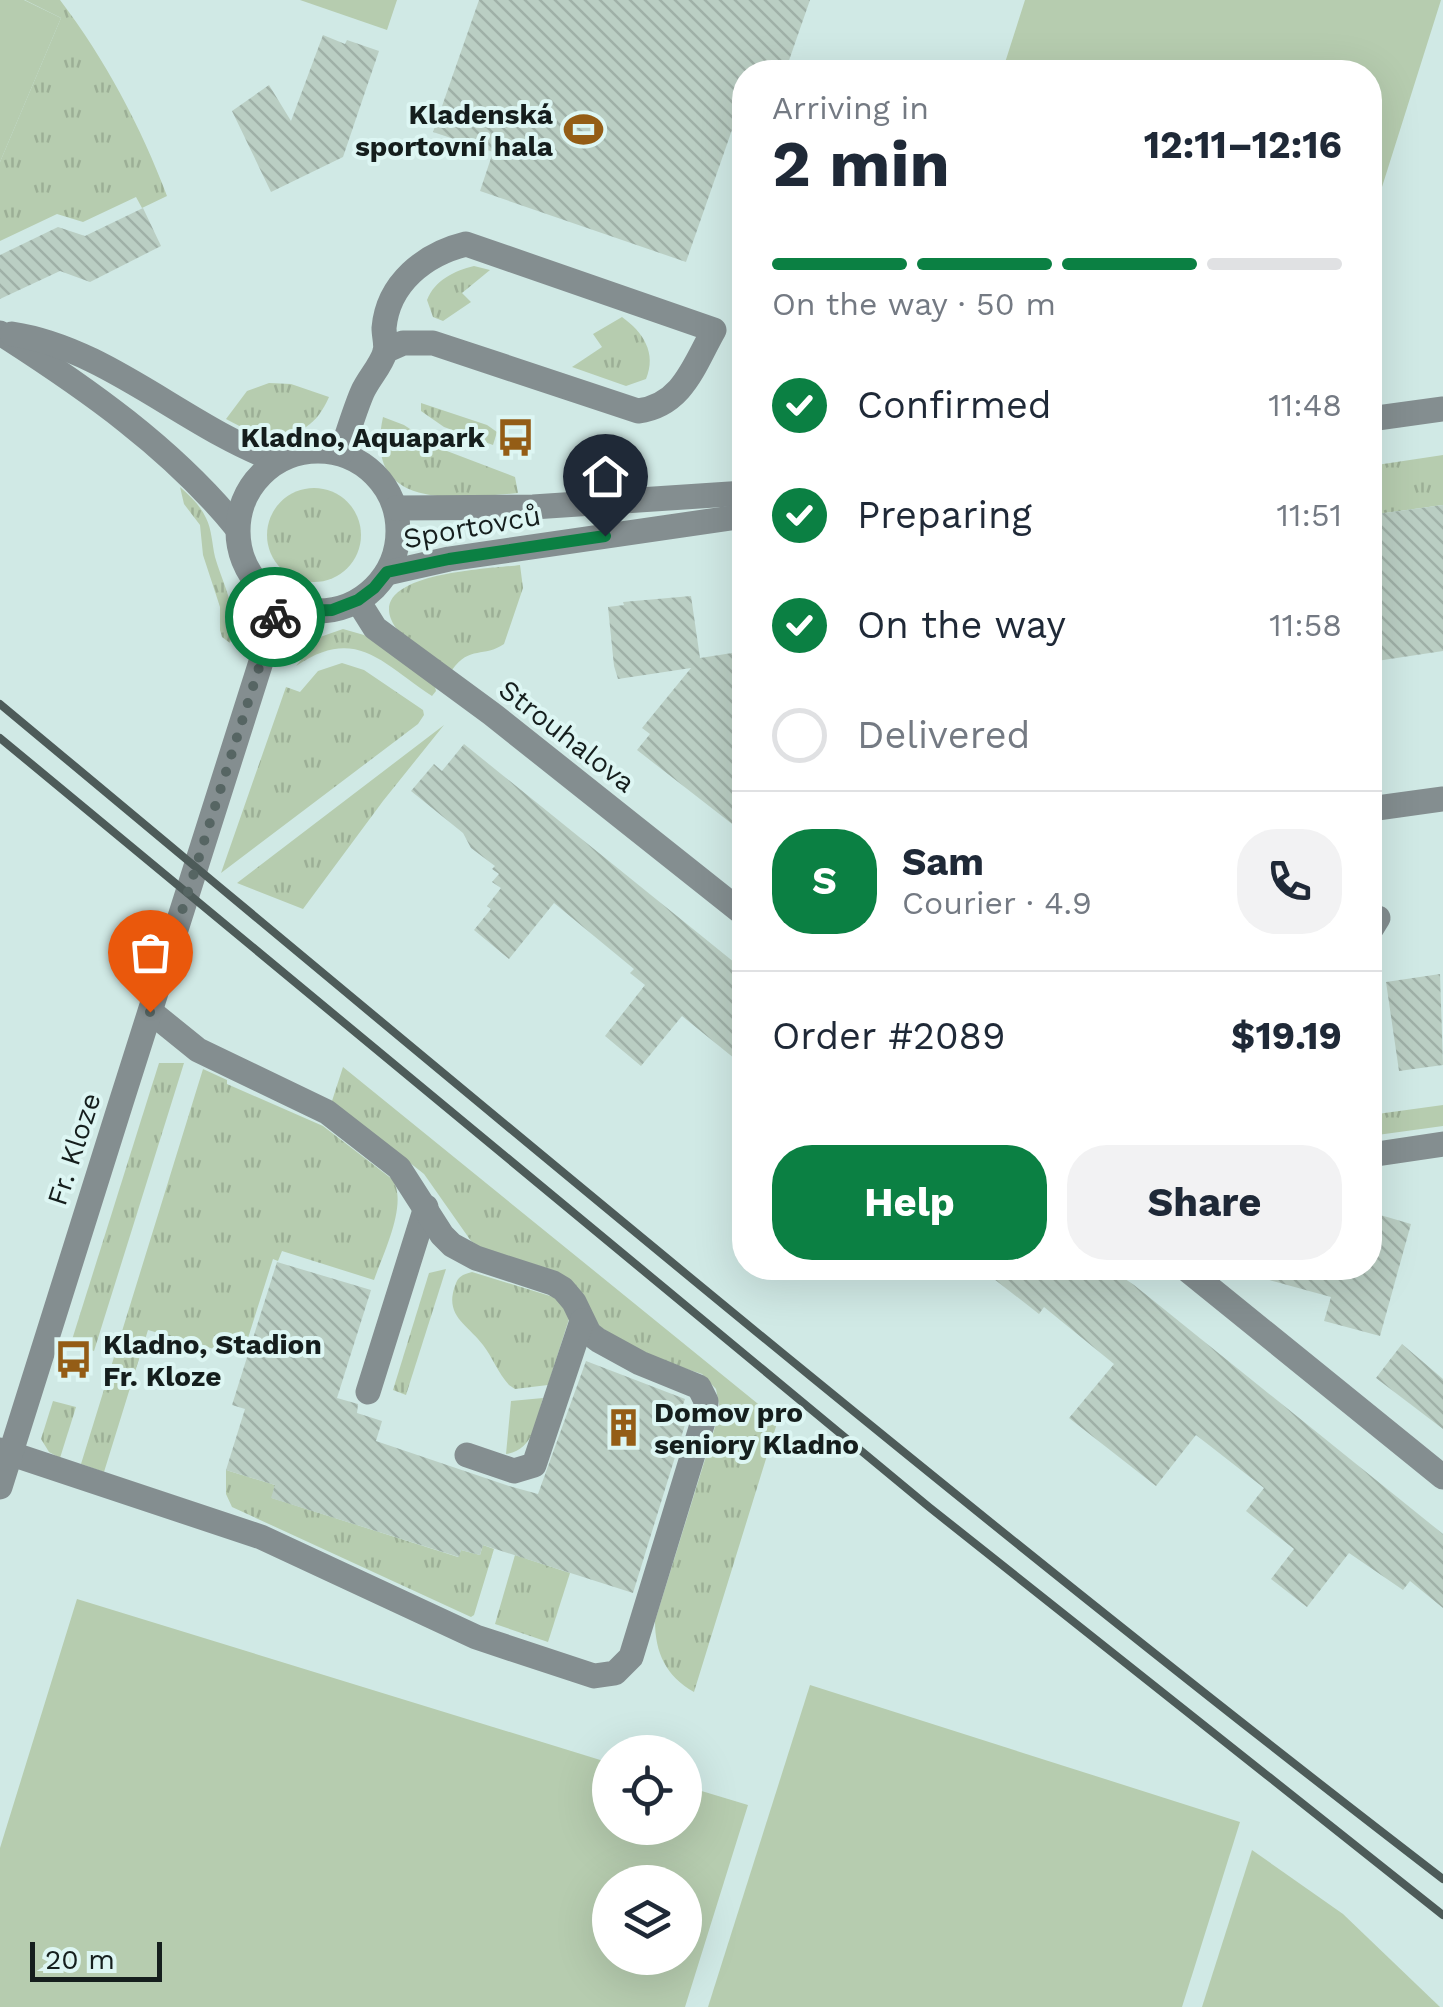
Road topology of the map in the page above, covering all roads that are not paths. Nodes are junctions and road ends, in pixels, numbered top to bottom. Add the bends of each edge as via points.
1 (0, 332) edge
2 (386, 351) junction
3 (1443, 409) edge
4 (1382, 418) edge
5 (342, 453) junction
6 (276, 460) junction
7 (732, 494) edge
8 (396, 508) junction
9 (732, 518) edge
10 (237, 528) junction
11 (387, 572) junction
12 (358, 600) junction
13 (280, 602) junction
14 (1443, 799) edge
15 (1382, 807) edge
16 (732, 905) edge
17 (150, 1012) junction
18 (1443, 1144) edge
19 (1382, 1152) edge
20 (426, 1207) junction
21 (1201, 1280) edge
22 (582, 1320) junction
23 (368, 1392) dead end
24 (5, 1452) edge
25 (467, 1455) dead end
26 (1443, 1477) edge
27 (0, 1488) edge

1 - 6 street via 50,342 96,362
1 - 10 street via 174,461
2 - 2 street via 402,342 433,342 638,411 676,395 714,330 466,244 429,258 400,285 384,328
2 - 5 street via 362,392
3 - 4 street
5 - 6 street via 311,451
5 - 8 street, Sportovců via 375,474
6 - 10 street via 252,484
7 - 8 street, Sportovců
8 - 11 street, Sportovců via 400,534
9 - 11 street, Sportovců
10 - 13 street via 248,571
11 - 12 street, Sportovců
12 - 13 street via 306,611
12 - 16 street, Strouhalova via 376,628
13 - 17 street, Fr. Kloze
14 - 15 street
17 - 20 street via 198,1050 327,1112 399,1168
17 - 24 street, Fr. Kloze
18 - 19 street
20 - 22 street via 452,1245 553,1283
20 - 23 street
21 - 26 street
22 - 24 street via 606,1346 691,1382 706,1401 631,1657 604,1676 476,1637 261,1537
22 - 25 street via 534,1465 514,1471
24 - 27 street, Fr. Kloze

